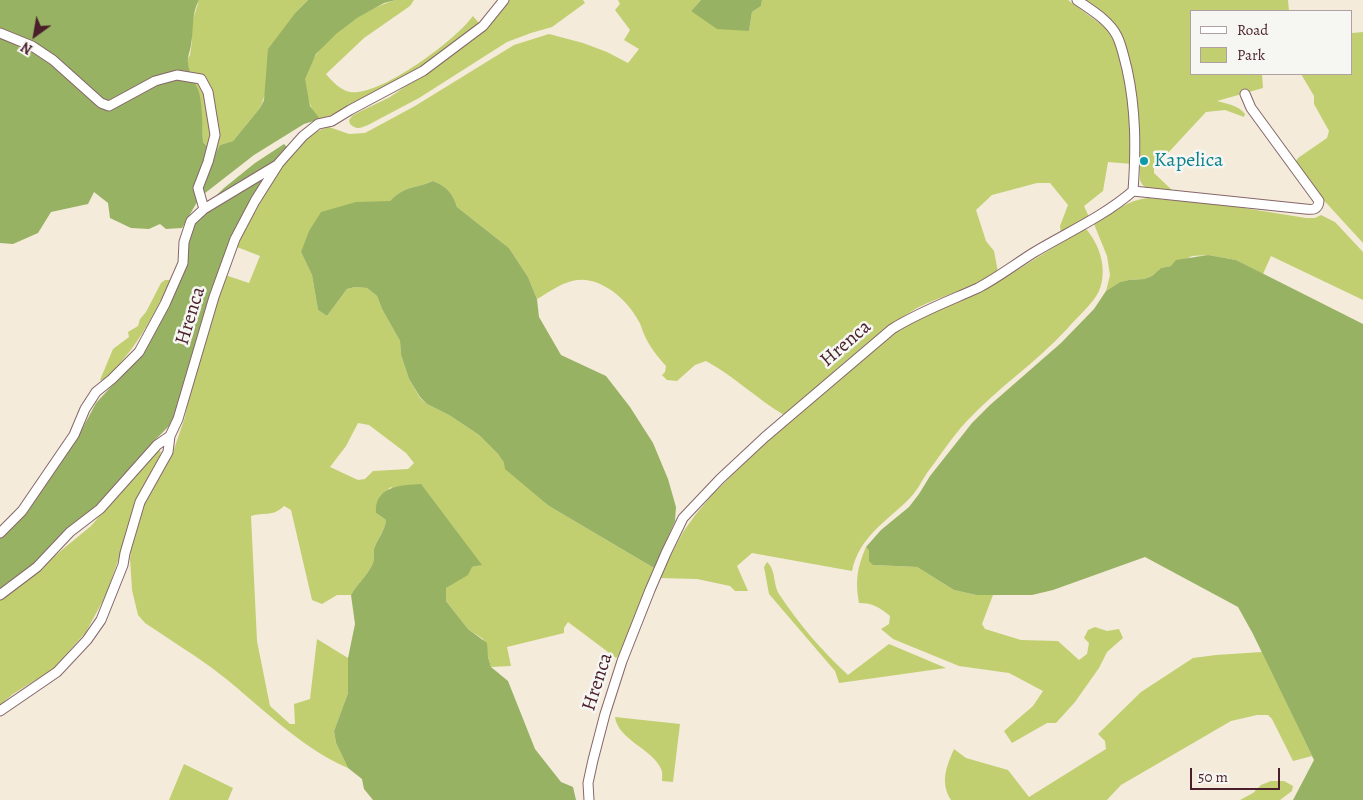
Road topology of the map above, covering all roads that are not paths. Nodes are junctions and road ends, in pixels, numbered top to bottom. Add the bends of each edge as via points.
1 (504, 0) edge
2 (1077, 0) edge
3 (0, 33) edge
4 (1245, 94) dead end
5 (279, 164) junction
6 (1133, 191) junction
7 (204, 209) junction
8 (170, 436) junction
9 (0, 533) edge
10 (0, 596) edge
11 (0, 710) edge
12 (589, 800) edge

1 - 5 street, Hrenca via 482,26 431,65 332,121 318,124 302,136
2 - 6 street via 1108,23 1123,51 1135,121
3 - 7 street via 32,46 53,60 101,103 109,106 154,80 177,75 201,79 208,92 215,135 198,188
4 - 6 street via 1251,108 1319,201 1315,210
5 - 7 street
5 - 8 street, Hrenca via 235,239
6 - 12 street, Hrenca via 1117,205 1031,254 1002,275 892,328 765,437 683,518 662,560 622,660 588,783
7 - 9 street via 191,221 184,242 183,263 139,352 96,392 74,435 22,511
8 - 10 street via 157,445 100,510 70,532 37,567
8 - 11 street, Hrenca via 168,452 140,502 123,565 101,620 57,672

